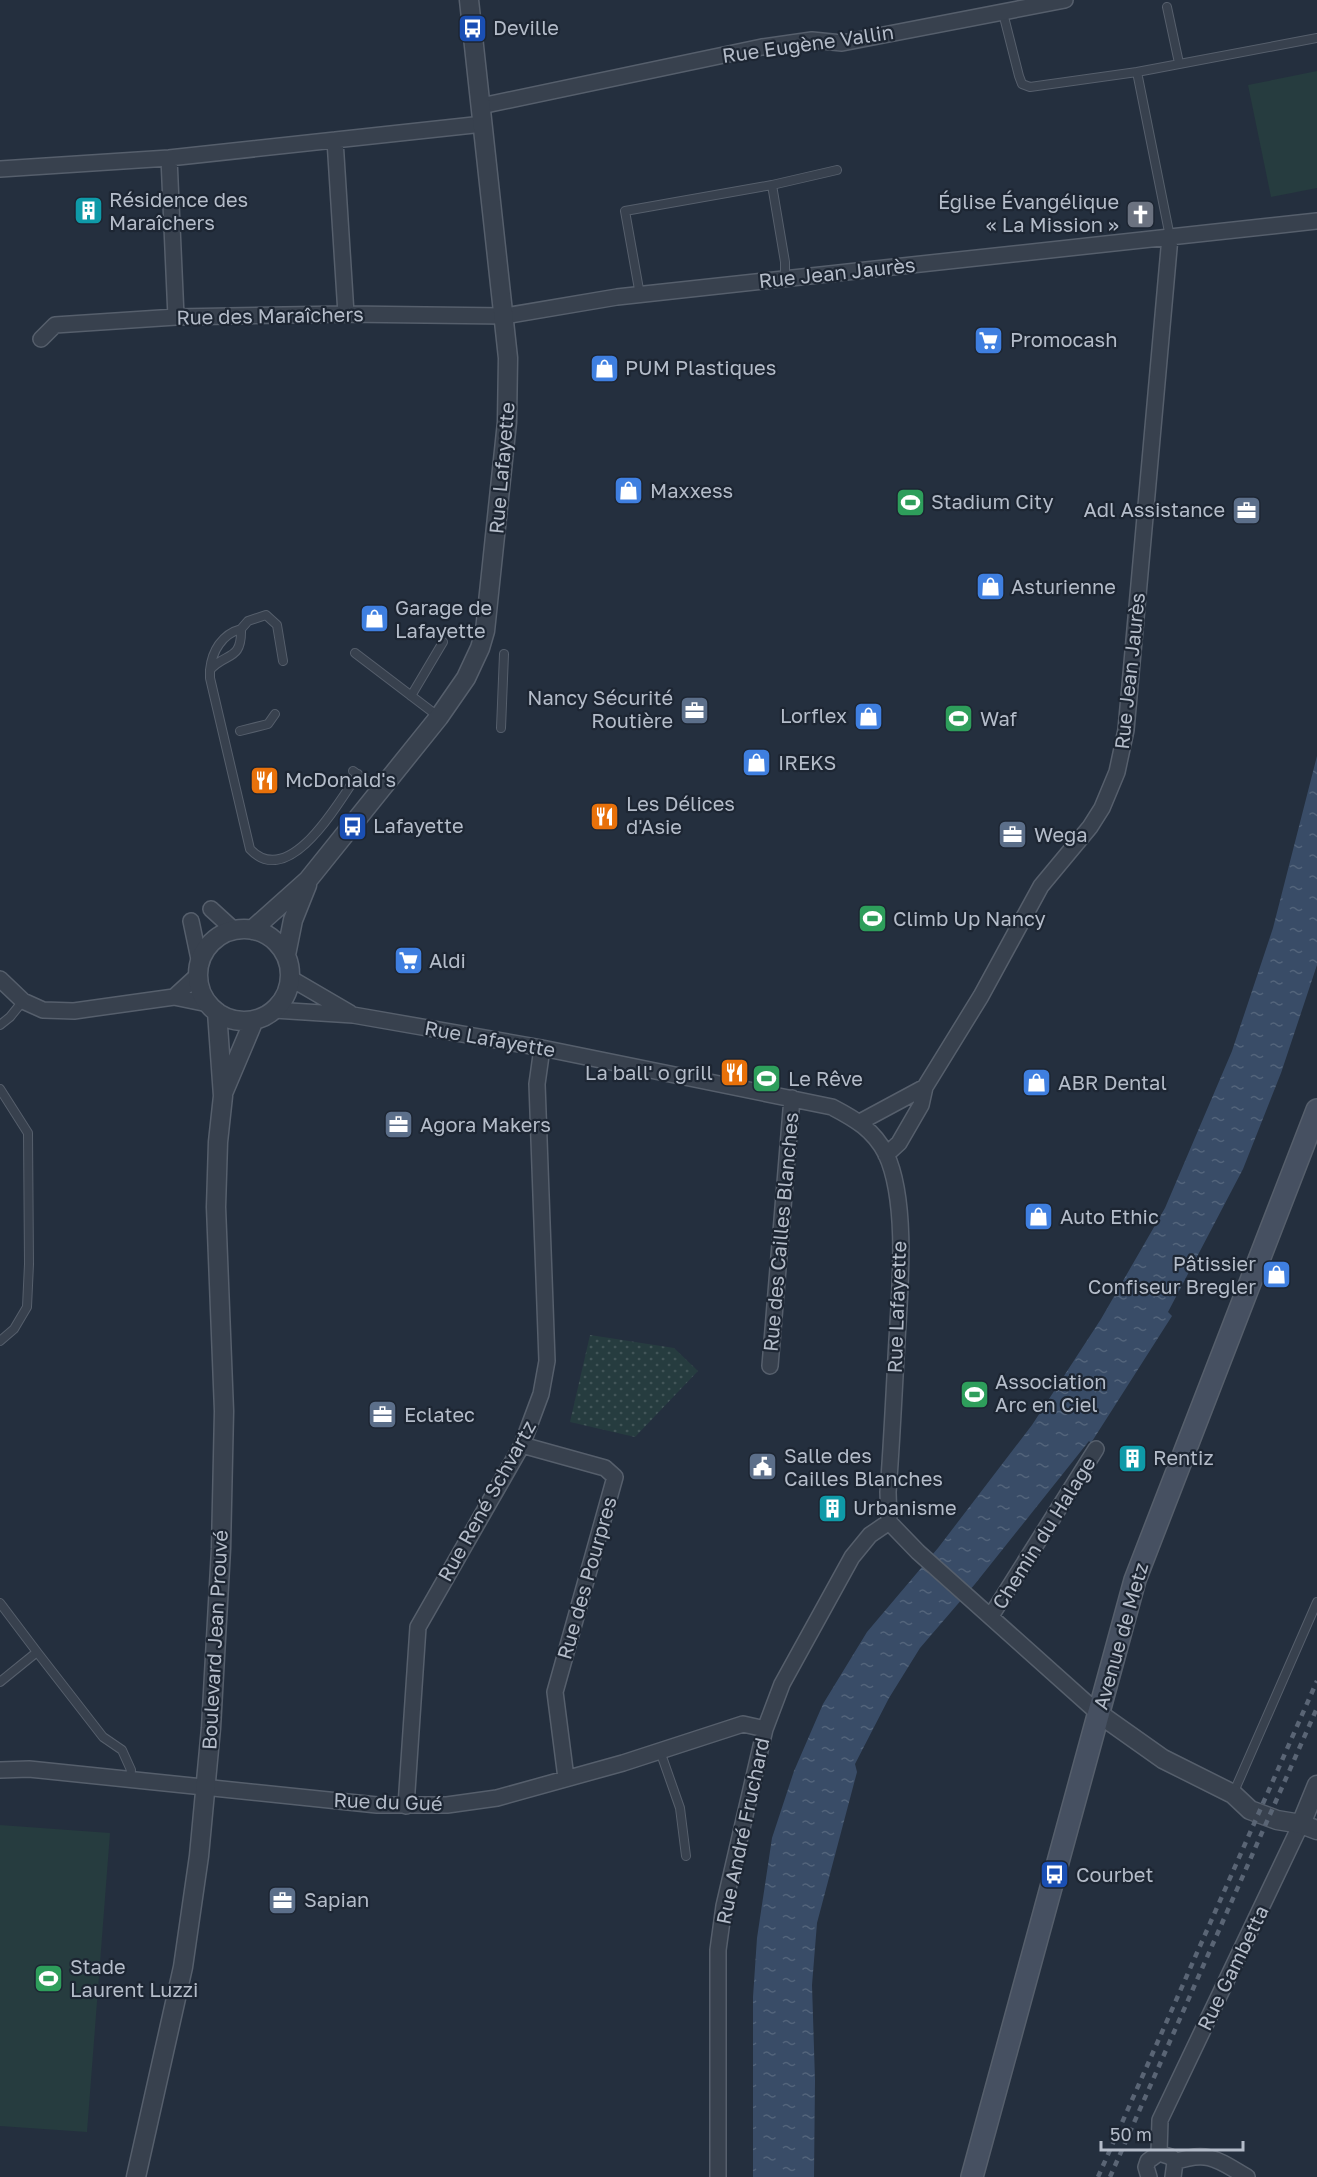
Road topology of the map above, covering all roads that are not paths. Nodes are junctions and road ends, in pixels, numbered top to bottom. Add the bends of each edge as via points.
1 (469, 0) edge
2 (1065, 0) edge
3 (1167, 7) dead end
4 (1003, 13) junction
5 (1317, 38) edge
6 (1179, 63) junction
7 (1137, 72) junction
8 (482, 115) junction
9 (335, 140) junction
10 (168, 158) junction
11 (0, 169) edge
12 (837, 170) dead end
13 (772, 185) junction
14 (1317, 221) edge
15 (1170, 237) junction
16 (785, 279) junction
17 (640, 295) junction
18 (346, 314) junction
19 (505, 316) junction
20 (176, 317) junction
21 (41, 339) dead end
22 (241, 629) junction
23 (442, 642) dead end
24 (355, 653) dead end
25 (504, 654) dead end
26 (283, 662) dead end
27 (210, 670) junction
28 (411, 696) junction
29 (275, 714) dead end
30 (439, 717) junction
31 (501, 728) dead end
32 (240, 731) dead end
33 (380, 791) junction
34 (308, 880) junction
35 (212, 909) dead end
36 (192, 921) dead end
37 (243, 930) junction
38 (286, 955) junction
39 (199, 969) junction
40 (290, 978) junction
41 (0, 979) edge
42 (174, 997) junction
43 (22, 1001) junction
44 (213, 1008) junction
45 (274, 1010) junction
46 (353, 1015) junction
47 (254, 1020) junction
48 (0, 1024) edge
49 (542, 1048) junction
50 (925, 1087) junction
51 (0, 1089) edge
52 (223, 1096) junction
53 (792, 1098) junction
54 (1317, 1110) edge
55 (860, 1122) junction
56 (886, 1155) junction
57 (0, 1341) edge
58 (770, 1366) dead end
59 (522, 1446) junction
60 (1096, 1449) dead end
61 (889, 1522) junction
62 (1317, 1602) edge
63 (0, 1603) edge
64 (991, 1616) junction
65 (37, 1652) junction
66 (0, 1682) edge
67 (1098, 1713) junction
68 (765, 1730) junction
69 (660, 1751) junction
70 (0, 1770) edge
71 (567, 1778) junction
72 (130, 1781) junction
73 (1317, 1785) edge
74 (206, 1788) junction
75 (1233, 1794) junction
76 (406, 1806) junction
77 (1309, 1827) edge
78 (686, 1856) dead end
79 (1159, 2153) junction
80 (1174, 2170) edge
81 (1146, 2176) edge
82 (136, 2177) edge
83 (718, 2177) edge
84 (972, 2177) edge
85 (1247, 2177) edge

1 - 8 street, Rue Lafayette
2 - 4 street, Rue Eugène Vallin
3 - 6 lane
4 - 7 lane via 1022,84 1030,87
4 - 8 street, Rue Eugène Vallin via 842,43 812,40 762,47
5 - 6 lane
6 - 7 lane
7 - 15 lane
8 - 9 street, Rue Eugène Vallin
8 - 19 street, Rue Lafayette
9 - 10 street, Rue Eugène Vallin
9 - 18 street
10 - 11 street, Rue Eugène Vallin
10 - 20 street
12 - 13 lane
13 - 16 lane
13 - 17 lane via 625,211
14 - 15 street, Rue Jean Jaurès
15 - 16 street, Rue Jean Jaurès
15 - 50 street, Rue Jean Jaurès via 1126,730 1117,772 1090,826 1041,886
16 - 17 street, Rue Jean Jaurès
17 - 19 street, Rue Jean Jaurès
18 - 19 street, Rue des Maraîchers
18 - 20 street, Rue des Maraîchers
19 - 30 street, Rue Lafayette via 508,398 485,631 466,678
20 - 21 street, Rue des Maraîchers via 55,325
22 - 26 lane via 248,621 266,615 271,618 280,635
22 - 27 lane via 230,632 217,646
22 - 27 lane via 241,642 233,656
23 - 28 lane
24 - 28 lane
25 - 31 lane
27 - 33 lane via 249,849 256,856 276,860 307,843 356,772
28 - 30 lane
29 - 32 lane via 268,724
30 - 33 street, Rue Lafayette
33 - 34 street, Rue Lafayette
34 - 37 street, Rue Lafayette
34 - 38 street, Rue Lafayette
35 - 37 street
36 - 39 street
37 - 38 street via 272,939
37 - 39 street via 212,942
38 - 40 street
39 - 42 street
39 - 44 street via 199,986
40 - 45 street via 282,1001
40 - 46 street, Rue Lafayette
41 - 43 street
42 - 43 street via 74,1011 43,1010
42 - 44 street
43 - 48 lane
44 - 47 street via 235,1020
44 - 52 street, Boulevard Jean Prouvé
45 - 46 street, Rue Lafayette
45 - 47 street
46 - 49 street, Rue Lafayette
47 - 52 street, Boulevard Jean Prouvé
49 - 53 street, Rue Lafayette
49 - 59 street, Rue René Schvartz via 537,1084 547,1361 541,1394
50 - 55 street
50 - 56 street, Rue Jean Jaurès via 921,1105 899,1143
51 - 57 lane via 28,1133 30,1264 27,1307 14,1329
52 - 74 street, Boulevard Jean Prouvé via 216,1207 224,1411
53 - 55 street, Rue Lafayette via 832,1107
53 - 58 street, Rue des Cailles Blanches
54 - 67 main road, Avenue de Metz via 1135,1580
55 - 56 street, Rue Lafayette
56 - 61 street, Rue Lafayette via 894,1183 902,1250
59 - 71 street, Rue des Pourpres via 605,1468 615,1477 555,1692
59 - 76 street, Rue René Schvartz via 418,1628
60 - 64 street, Chemin du Halage
61 - 64 street
61 - 68 street, Rue André Fruchard via 870,1535 852,1557 782,1684
62 - 75 lane
63 - 65 lane
64 - 67 street
65 - 66 lane
65 - 72 lane via 103,1737 122,1750 131,1770
67 - 75 street via 1163,1759
67 - 84 main road, Avenue de Metz
68 - 69 street, Rue du Gué via 742,1724
68 - 83 street, Rue André Fruchard via 724,1906 718,1950
69 - 71 street, Rue du Gué
69 - 78 lane via 680,1808
70 - 72 street, Rue du Gué via 29,1769
71 - 76 street, Rue du Gué via 496,1798
72 - 74 street, Rue du Gué
73 - 77 street, Rue Gambetta
74 - 76 street, Rue du Gué
74 - 82 street, Boulevard Jean Prouvé via 183,1967
75 - 77 street via 1250,1810
77 - 79 street, Rue Gambetta via 1160,2120
79 - 80 street via 1171,2157
79 - 81 street via 1148,2161
80 - 85 street via 1194,2156 1209,2156

